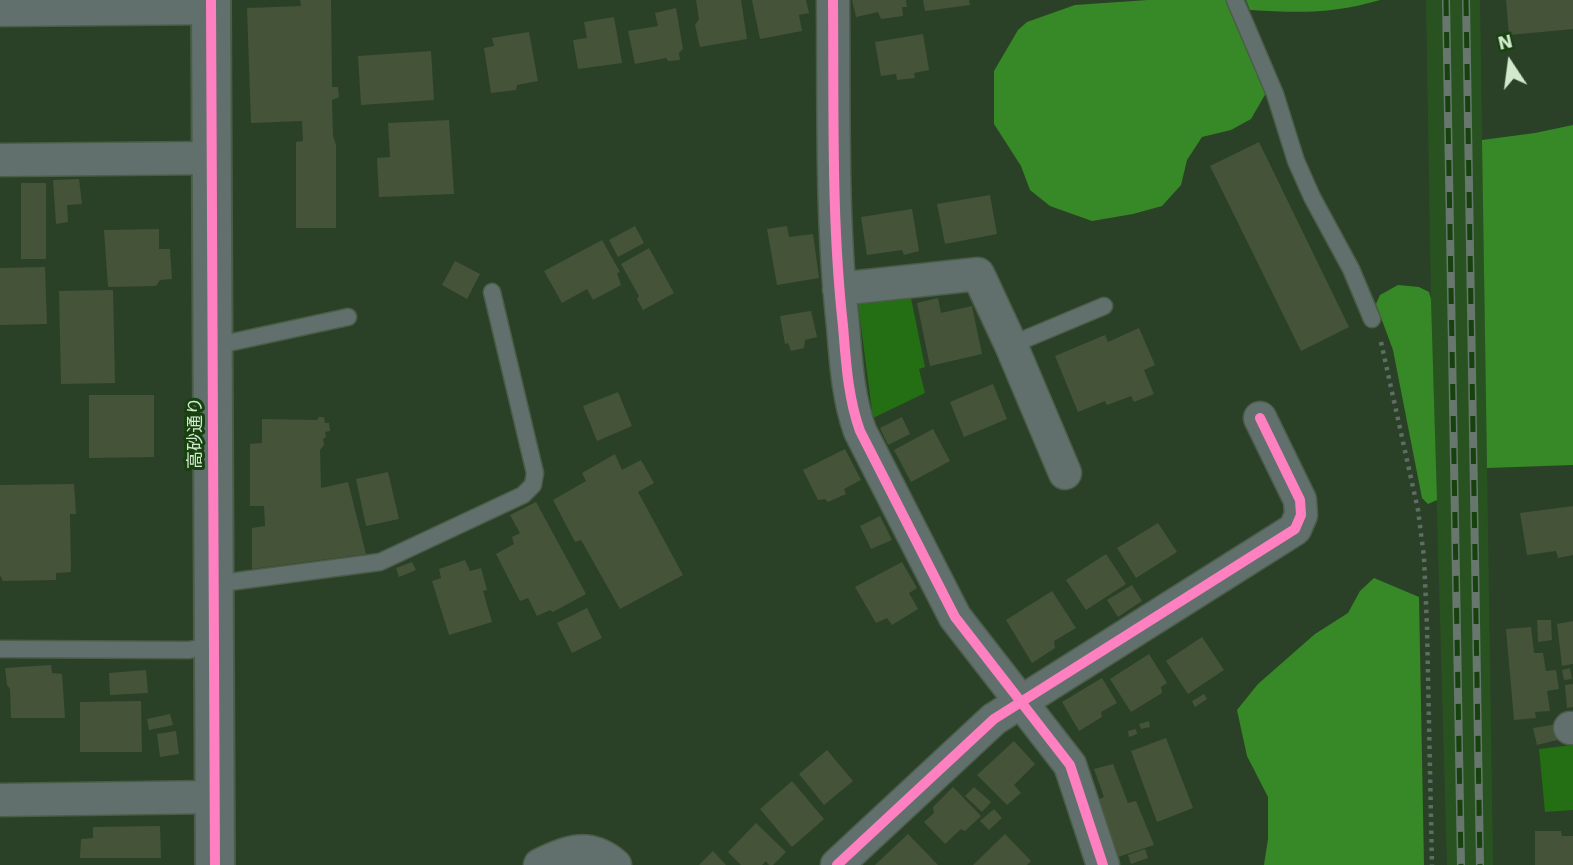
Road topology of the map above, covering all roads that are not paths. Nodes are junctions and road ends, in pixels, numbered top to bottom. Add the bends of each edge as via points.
1 (833, 0) edge
2 (1236, 0) edge
3 (211, 4) edge
4 (0, 10) edge
5 (212, 158) junction
6 (0, 160) edge
7 (839, 289) junction
8 (492, 292) dead end
9 (1104, 306) dead end
10 (348, 317) dead end
11 (1372, 319) road end
12 (1011, 345) junction
13 (214, 346) junction
14 (1260, 418) dead end
15 (1065, 473) dead end
16 (214, 584) junction
17 (213, 645) junction
18 (0, 649) edge
19 (1022, 701) junction
20 (214, 797) junction
21 (0, 800) edge
22 (1098, 862) edge
23 (215, 865) edge
24 (540, 865) edge
25 (615, 865) edge
26 (837, 865) edge

1 - 7 street
2 - 11 lane via 1275,94 1296,161
3 - 4 street
3 - 5 street, 高砂通り
5 - 6 street
5 - 13 street, 高砂通り
7 - 12 street via 978,274
7 - 19 street via 849,391 860,432 955,617
8 - 16 lane via 535,473 533,485 523,495 380,562
9 - 12 lane
10 - 13 lane
12 - 15 street
13 - 16 street, 高砂通り
14 - 19 street via 1300,500 1301,515 1295,529
16 - 17 street, 高砂通り
17 - 18 lane via 189,650
17 - 20 street, 高砂通り
19 - 22 street via 1070,765
19 - 26 street via 994,719
20 - 21 street
20 - 23 street, 高砂通り
24 - 25 street via 566,852 587,851

